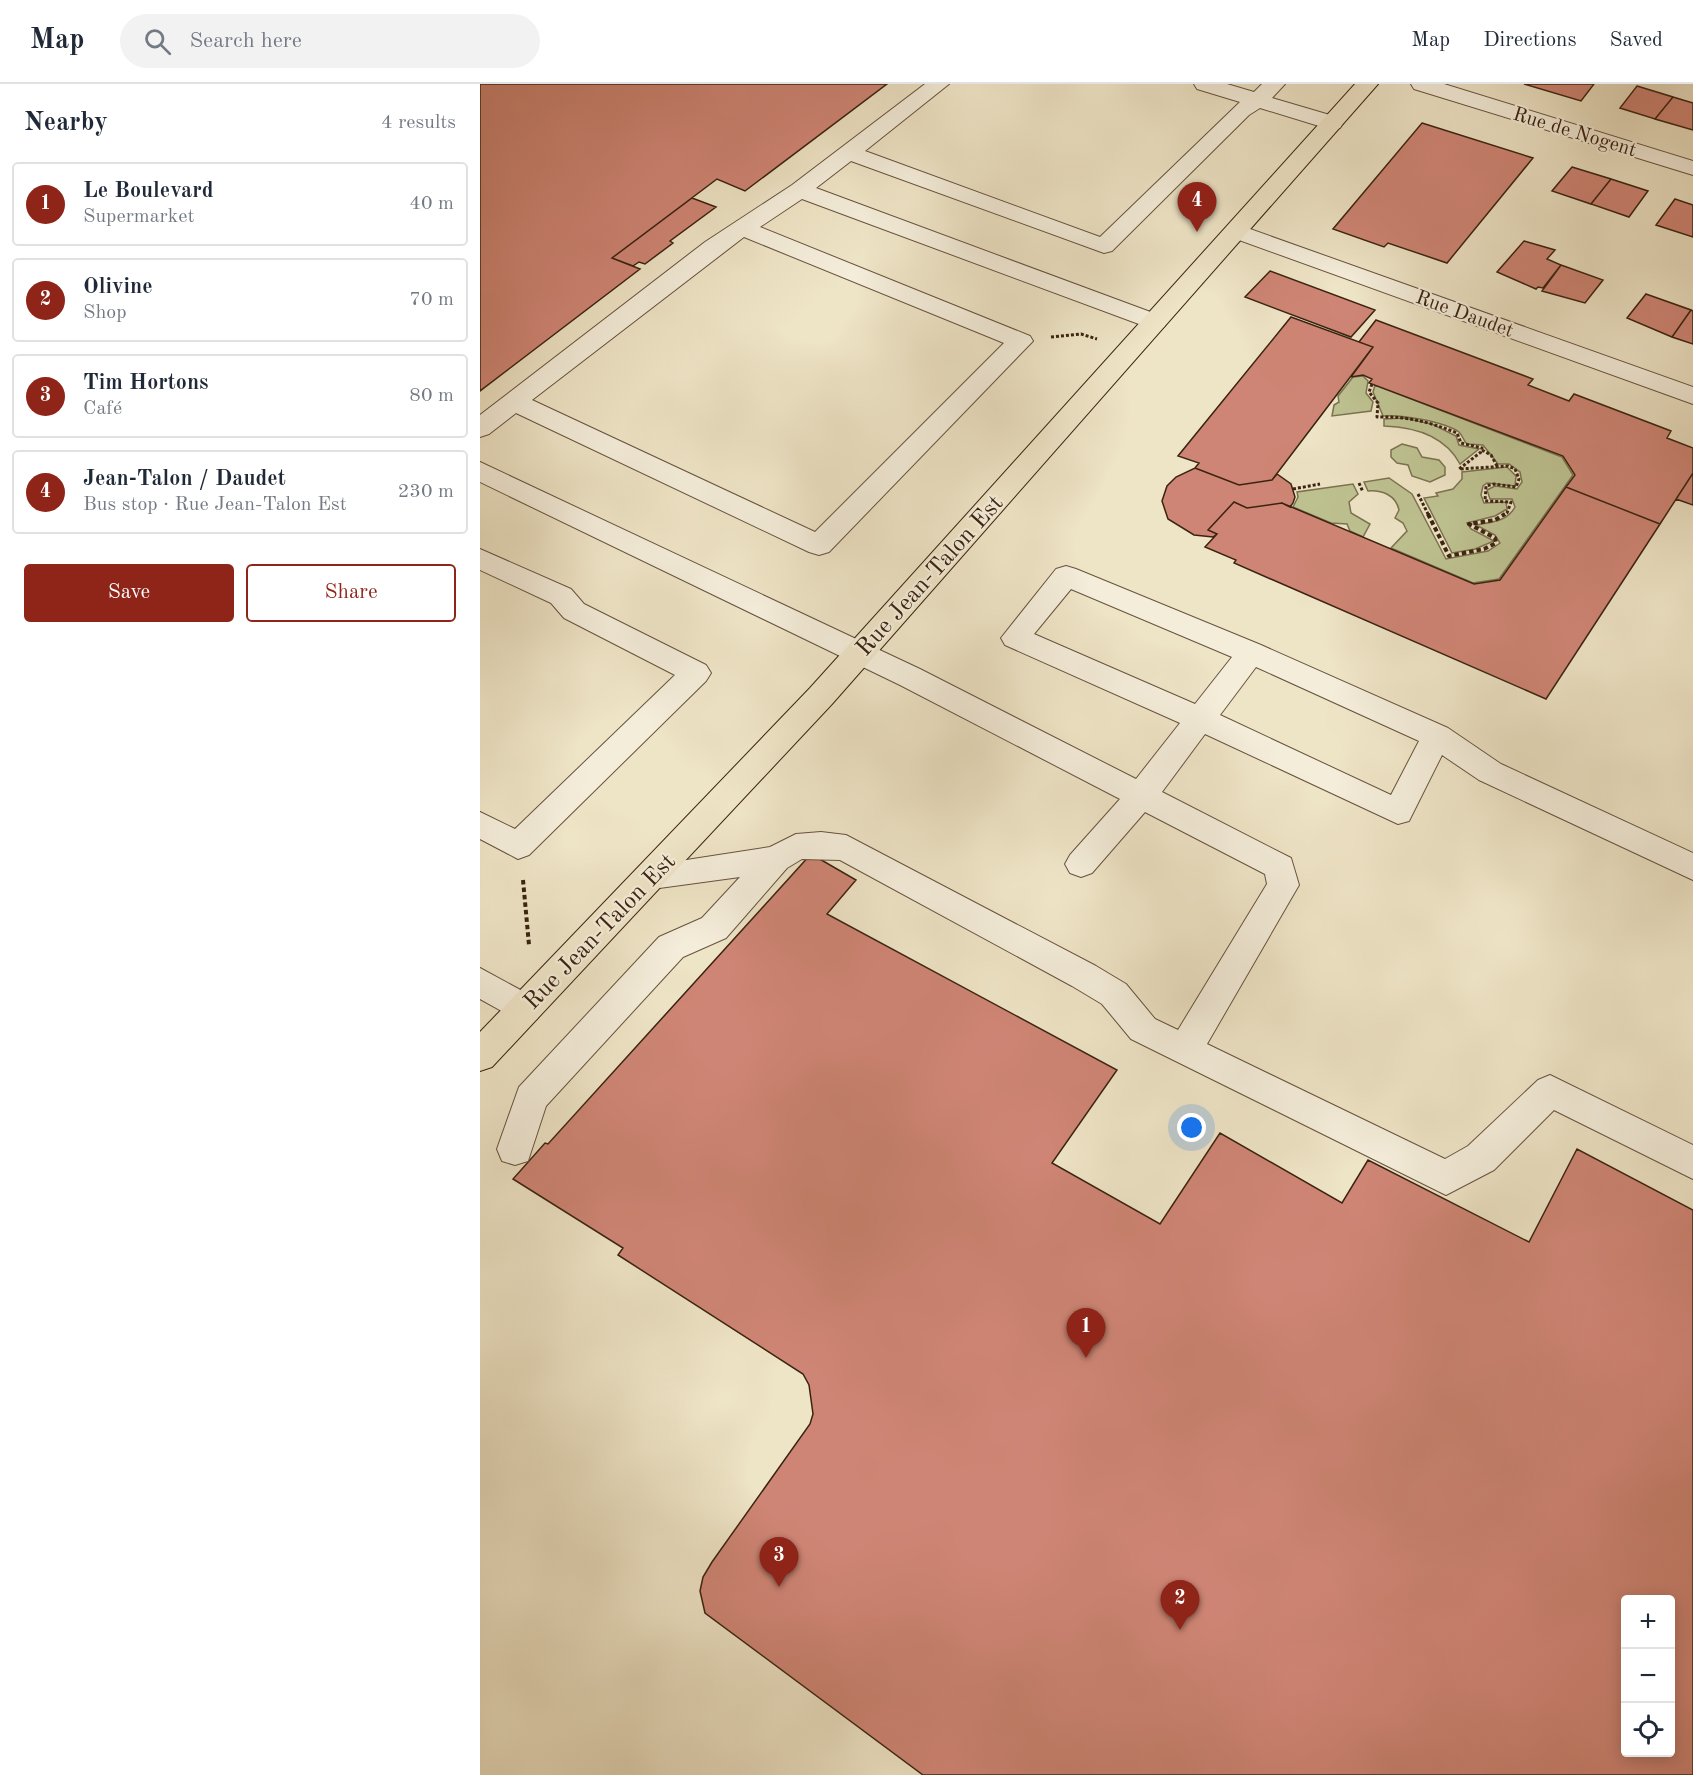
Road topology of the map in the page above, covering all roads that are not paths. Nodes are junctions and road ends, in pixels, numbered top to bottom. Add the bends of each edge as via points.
1 (938, 84) edge
2 (1205, 84) edge
3 (1274, 84) edge
4 (1367, 84) edge
5 (1422, 84) edge
6 (1258, 100) junction
7 (1332, 123) junction
8 (849, 153) junction
9 (1693, 168) edge
10 (800, 190) junction
11 (742, 228) junction
12 (1236, 231) junction
13 (1155, 322) junction
14 (1693, 396) edge
15 (514, 402) junction
16 (480, 428) edge
17 (480, 471) edge
18 (480, 559) edge
19 (860, 652) junction
20 (1251, 653) junction
21 (1198, 718) junction
22 (1437, 736) junction
23 (1141, 796) junction
24 (480, 824) edge
25 (776, 859) junction
26 (1082, 864) dead end
27 (1693, 867) edge
28 (652, 876) junction
29 (480, 982) edge
30 (525, 1009) junction
31 (1185, 1050) junction
32 (480, 1056) edge
33 (515, 1149) dead end
34 (1693, 1163) edge

1 - 8 street
2 - 6 street
3 - 6 street
4 - 7 main road, Rue Jean-Talon Est
5 - 9 street, Rue de Nogent
6 - 7 street
6 - 8 street via 1241,110 1104,246
7 - 12 main road, Rue Jean-Talon Est
8 - 10 street
10 - 11 street
10 - 13 street
11 - 15 street
11 - 15 street via 1021,341 819,545
12 - 13 main road, Rue Jean-Talon Est
12 - 14 street, Rue Daudet
13 - 19 main road, Rue Jean-Talon Est
15 - 16 street
17 - 19 street
18 - 24 street via 561,596 574,611 696,673 518,846
19 - 23 street
19 - 28 main road, Rue Jean-Talon Est
20 - 21 street
20 - 21 street via 1065,576 1015,638
20 - 22 street
21 - 22 street via 1398,812
21 - 23 street
22 - 27 street via 1490,772
23 - 26 street
23 - 31 street via 1280,867 1283,885
25 - 28 street
25 - 31 street via 796,847 821,844 846,848 1084,976 1114,994 1143,1029
25 - 33 street via 714,928 671,947 531,1098
28 - 30 main road, Rue Jean-Talon Est
29 - 30 street
30 - 32 main road, Rue Jean-Talon Est
31 - 34 street via 1446,1178 1481,1158 1550,1091

